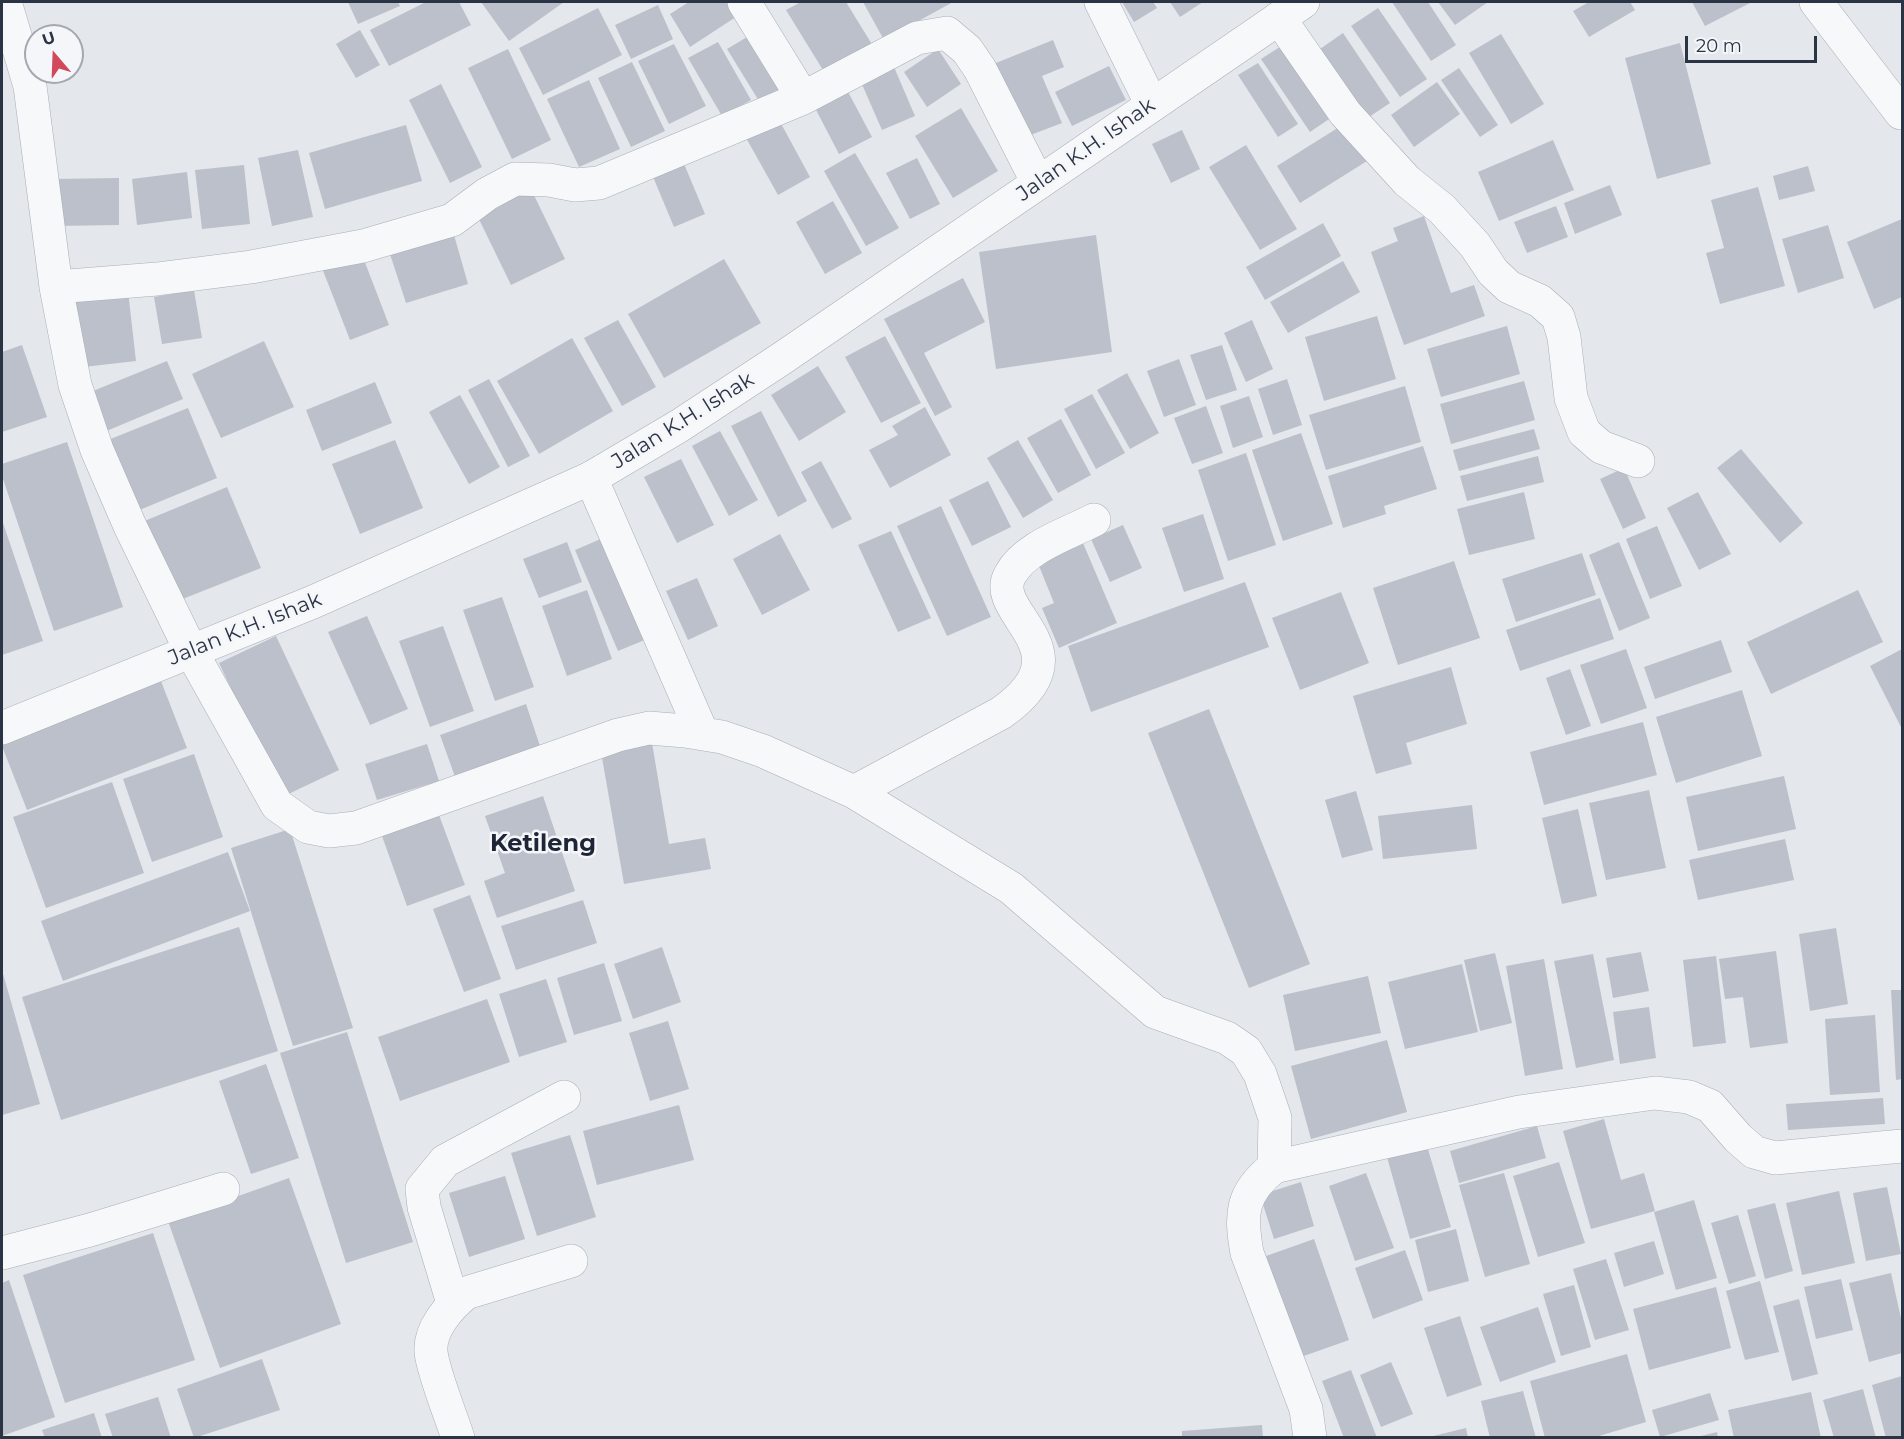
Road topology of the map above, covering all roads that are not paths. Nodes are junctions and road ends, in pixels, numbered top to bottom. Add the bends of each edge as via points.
1 (5, 2) edge
2 (744, 2) edge
3 (1101, 2) edge
4 (1816, 2) edge
5 (1291, 10) edge
6 (802, 98) junction
7 (1152, 105) junction
8 (1901, 113) dead end
9 (1038, 183) junction
10 (56, 287) junction
11 (1638, 461) dead end
12 (591, 478) junction
13 (1094, 520) dead end
14 (191, 651) junction
15 (2, 729) edge
16 (702, 733) junction
17 (854, 792) junction
18 (564, 1097) dead end
19 (1902, 1146) edge
20 (1274, 1167) junction
21 (223, 1189) dead end
22 (2, 1253) edge
23 (571, 1261) dead end
24 (453, 1303) junction
25 (458, 1437) edge
26 (1310, 1437) edge

1 - 10 street via 30,86
2 - 6 street
3 - 7 street
4 - 8 street
5 - 7 street, Jalan K.H. Ishak
5 - 11 street via 1345,113 1407,181 1442,209 1493,272 1558,317 1571,398 1584,432 1601,447
6 - 9 street via 917,38 947,33 967,50 980,69
6 - 10 street via 599,183 575,185 515,179 452,220 363,246 250,267
7 - 9 street, Jalan K.H. Ishak
9 - 12 street, Jalan K.H. Ishak via 679,426
10 - 14 street via 75,385 97,450
12 - 14 street, Jalan K.H. Ishak via 324,597
12 - 16 street
13 - 17 street via 1023,558 1008,577 1008,591 1034,641 1040,662 1038,674 1023,698
14 - 15 street, Jalan K.H. Ishak
14 - 16 street via 277,806 308,827 329,831 356,828 618,735 649,728
16 - 17 street via 763,751
17 - 20 street via 1011,888 1155,1012 1227,1038 1246,1051 1260,1074 1275,1118
18 - 24 street via 445,1161 422,1189
19 - 20 street via 1775,1158 1754,1152 1710,1106 1689,1097 1655,1093 1519,1112
20 - 26 street via 1259,1179 1247,1198 1244,1234 1247,1253 1306,1409
21 - 22 street
23 - 24 street via 466,1293
24 - 25 street via 437,1326 431,1351

